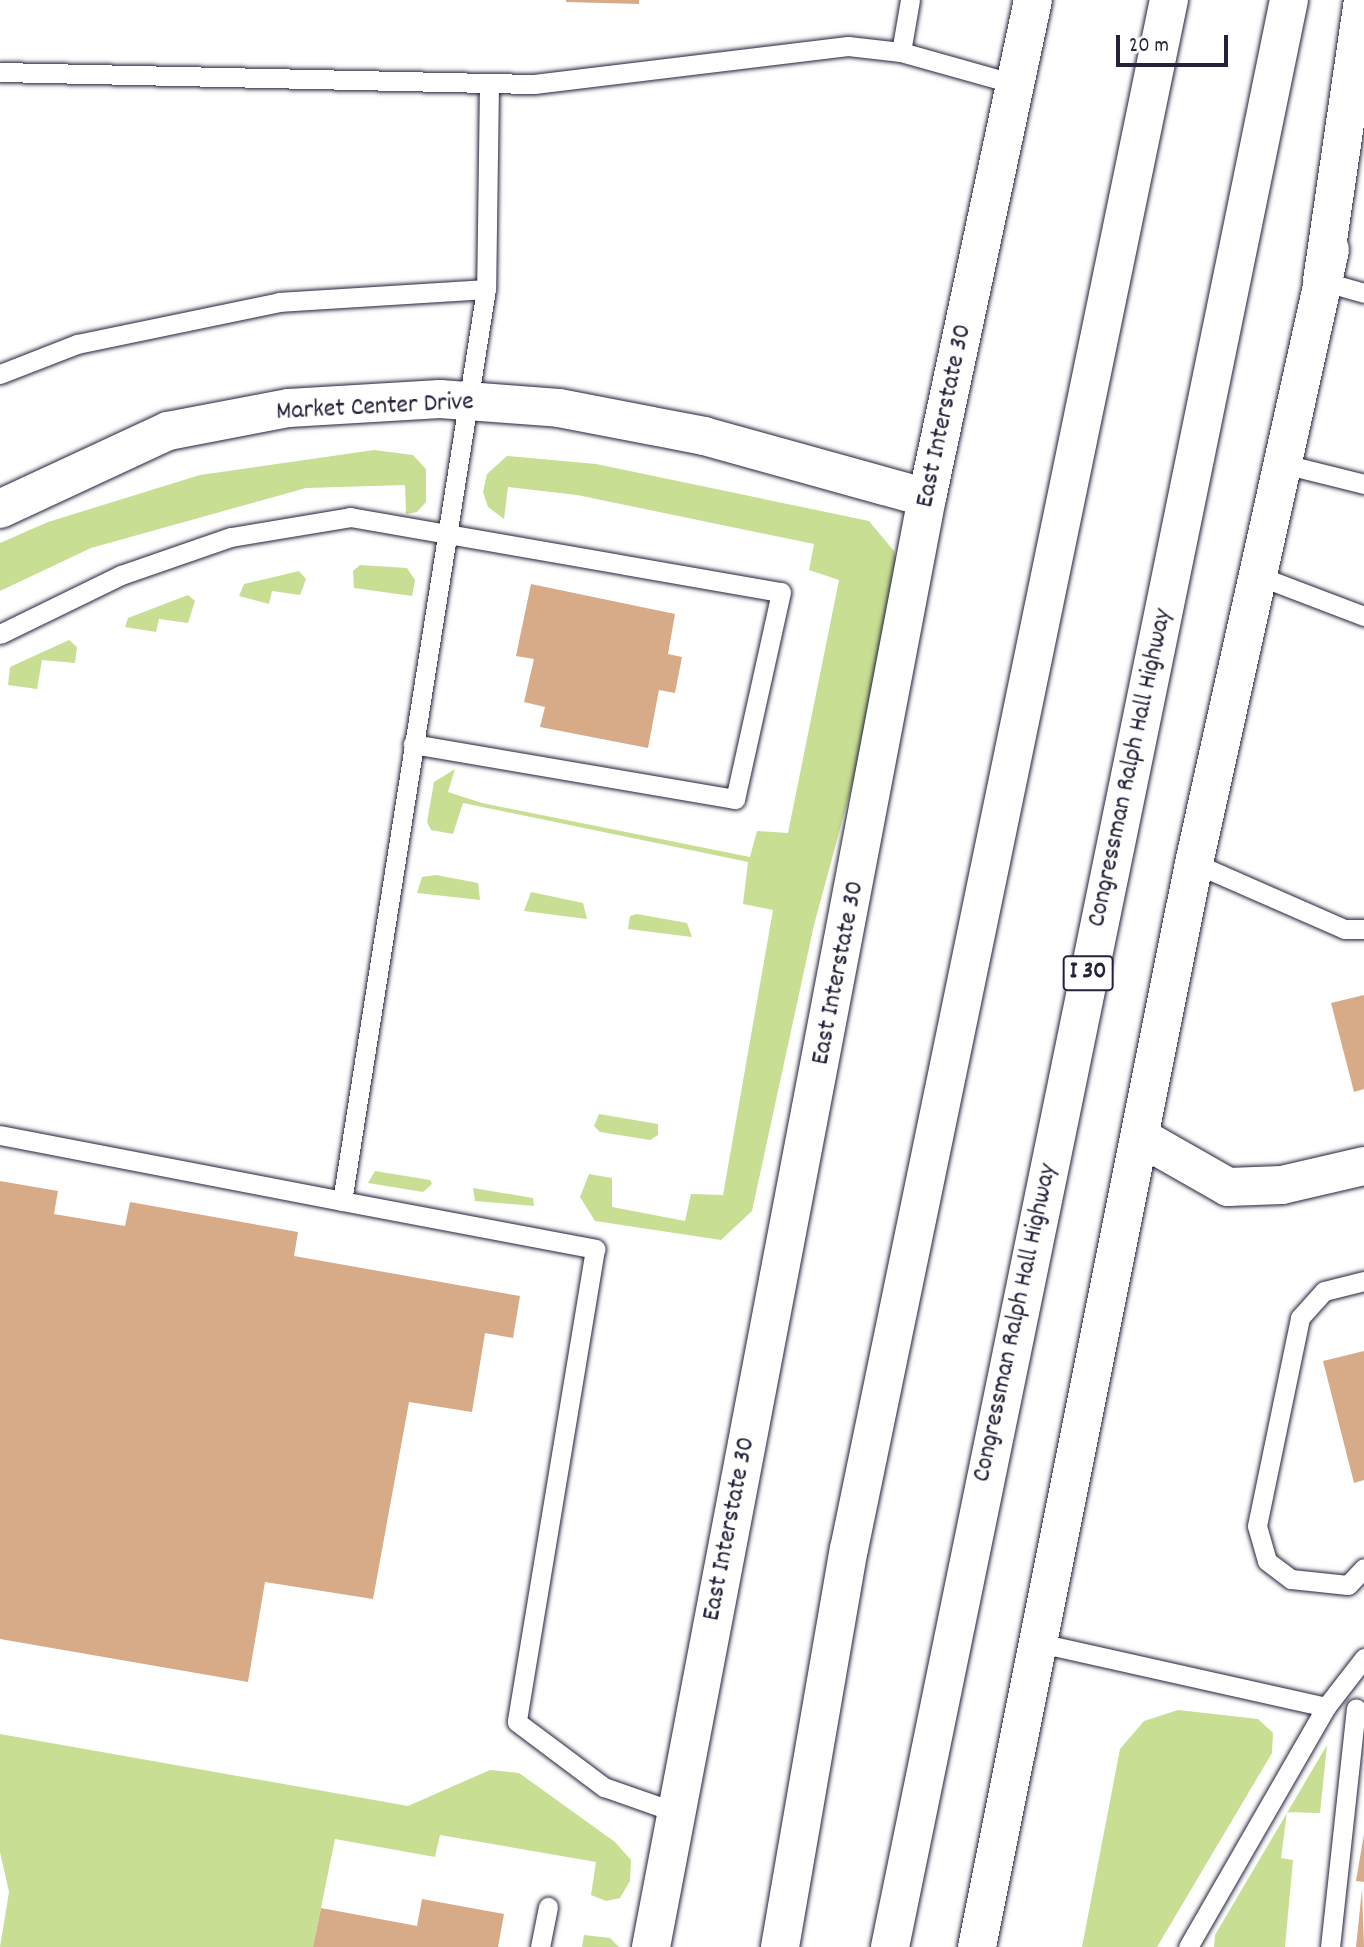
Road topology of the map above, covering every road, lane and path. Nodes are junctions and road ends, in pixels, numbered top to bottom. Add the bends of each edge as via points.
1 (910, 0) edge
2 (1033, 0) edge
3 (1169, 0) edge
4 (1289, 0) edge
5 (1363, 0) edge
6 (901, 52) junction
7 (0, 72) edge
8 (1015, 84) junction
9 (489, 85) junction
10 (1364, 105) edge
11 (1322, 281) junction
12 (486, 289) junction
13 (1364, 293) edge
14 (0, 374) edge
15 (466, 401) junction
16 (1280, 463) junction
17 (1364, 484) edge
18 (927, 498) junction
19 (0, 509) edge
20 (451, 530) junction
21 (1259, 576) junction
22 (1364, 616) edge
23 (0, 634) edge
24 (413, 744) junction
25 (1194, 863) junction
26 (1364, 929) edge
27 (0, 1135) edge
28 (1142, 1138) junction
29 (1364, 1166) edge
30 (342, 1201) junction
31 (1364, 1281) edge
32 (1364, 1568) edge
33 (1040, 1643) junction
34 (1364, 1658) edge
35 (1326, 1707) junction
36 (1360, 1708) edge
37 (675, 1812) junction
38 (548, 1907) dead end
39 (540, 1947) edge
40 (651, 1947) edge
41 (780, 1947) edge
42 (890, 1947) edge
43 (977, 1947) edge
44 (1188, 1947) edge
45 (1330, 1947) edge

1 - 6 lane
2 - 8 main road, East Interstate 30
3 - 41 main road via 849,1549
4 - 42 main road, Congressman Ralph Hall Highway / I 30
5 - 11 main road
6 - 8 lane
6 - 9 lane via 798,49 589,81
7 - 9 lane
8 - 18 main road, East Interstate 30
9 - 12 lane
10 - 11 main road
11 - 13 lane
11 - 16 main road
12 - 14 lane via 279,302 77,344
12 - 15 lane
15 - 18 main road, Market Center Drive via 559,408 704,436
15 - 19 main road, Market Center Drive via 289,408 168,431
15 - 20 lane
16 - 17 lane
16 - 21 main road
18 - 37 main road, East Interstate 30
20 - 23 lane via 350,517 231,537 121,575
20 - 24 lane
20 - 24 lane via 781,592 735,799
21 - 22 lane
21 - 25 main road
24 - 30 lane
25 - 26 lane via 1344,929
25 - 28 main road
27 - 30 lane
28 - 29 main road via 1228,1187 1282,1185
28 - 33 main road
30 - 37 lane via 595,1249 517,1722 604,1787
31 - 32 lane via 1324,1291 1300,1318 1257,1526 1267,1561 1291,1578 1348,1585
33 - 35 lane
33 - 43 main road
34 - 35 lane
35 - 36 lane
35 - 44 lane
36 - 45 lane
37 - 40 main road, East Interstate 30
38 - 39 lane

